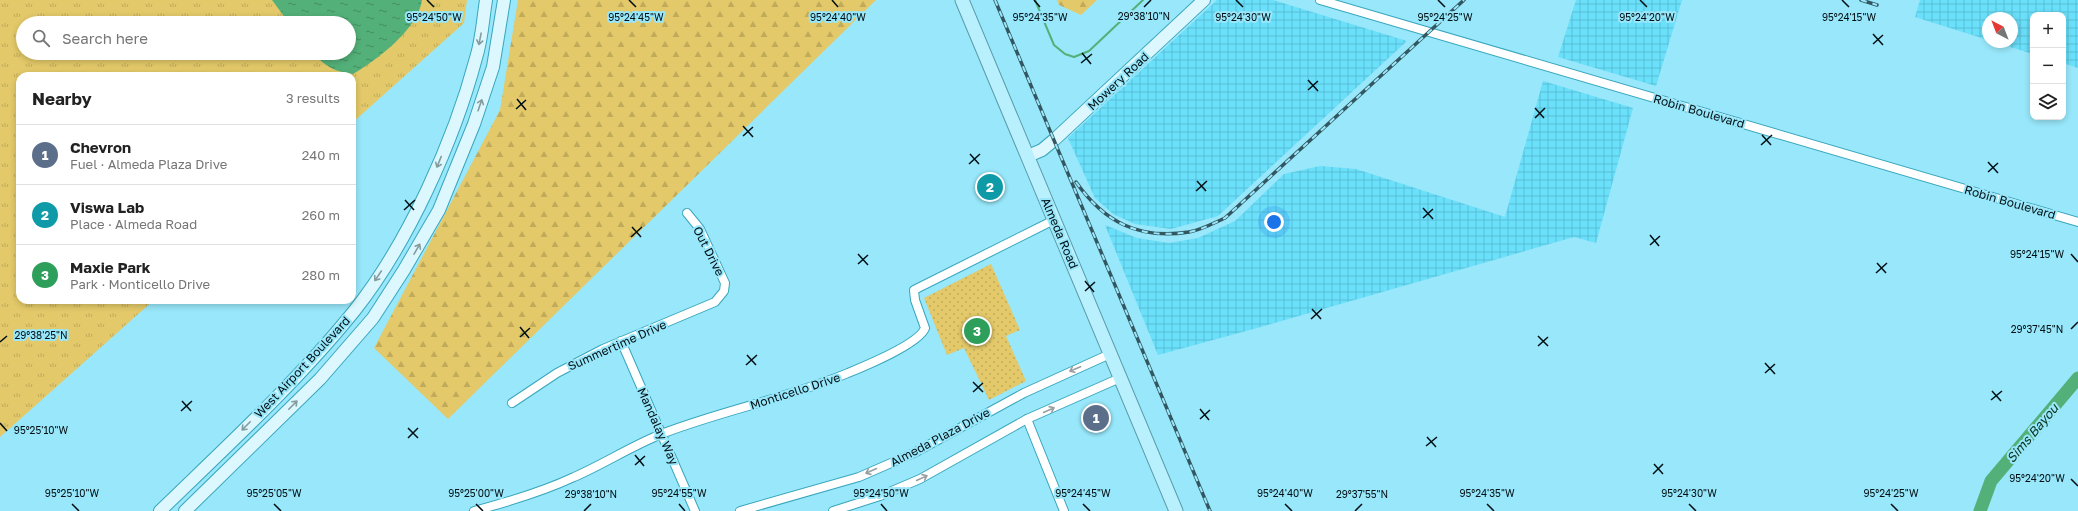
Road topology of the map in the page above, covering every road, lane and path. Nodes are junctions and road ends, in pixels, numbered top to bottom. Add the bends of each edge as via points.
1 (486, 0) edge
2 (504, 0) edge
3 (962, 0) edge
4 (1204, 0) edge
5 (1320, 0) edge
6 (457, 118) junction
7 (474, 124) junction
8 (1028, 156) junction
9 (687, 213) dead end
10 (1054, 220) junction
11 (2078, 222) edge
12 (388, 261) junction
13 (404, 270) junction
14 (724, 292) joint
15 (621, 341) junction
16 (1110, 354) junction
17 (1120, 378) junction
18 (512, 403) dead end
19 (1027, 419) junction
20 (662, 434) junction
21 (209, 463) junction
22 (222, 476) junction
23 (160, 511) edge
24 (185, 511) edge
25 (474, 511) edge
26 (695, 511) edge
27 (740, 511) edge
28 (833, 511) edge
29 (1064, 511) edge
30 (1176, 511) edge

1 -> 6 main road, West Airport Boulevard via 477,58
7 -> 2 main road, West Airport Boulevard via 493,67
3 - 8 main road, Almeda Road
4 - 8 main road, Mowery Road via 1054,140 1042,150
5 - 11 street, Robin Boulevard
6 - 7 main road
6 -> 12 main road, West Airport Boulevard via 422,201
13 -> 7 main road, West Airport Boulevard via 439,210
8 - 10 main road, Almeda Road
9 - 14 street, Out Drive via 700,229 725,282
10 - 16 main road, Almeda Road
10 - 20 street, Monticello Drive via 914,290 925,328 918,338 898,350 862,368 818,385 711,416
12 - 13 main road
12 -> 21 main road, West Airport Boulevard via 356,308 326,344
22 -> 13 main road, West Airport Boulevard via 343,353 373,318
14 - 15 street, Summertime Drive via 715,302
15 - 18 street, Summertime Drive via 557,373
15 - 20 street, Mandalay Way
16 - 17 main road, Almeda Road
16 -> 27 street, Almeda Plaza Drive via 1024,393 914,453 859,477
19 -> 17 street, Almeda Plaza Drive
17 - 30 main road, Almeda Road
28 -> 19 street, Almeda Plaza Drive via 880,496 920,479
19 - 29 street
20 - 25 street, Monticello Drive via 574,478 517,499
20 - 26 street, Mandalay Way
21 - 22 main road
21 - 23 main road, West Airport Boulevard
22 - 24 main road, West Airport Boulevard

